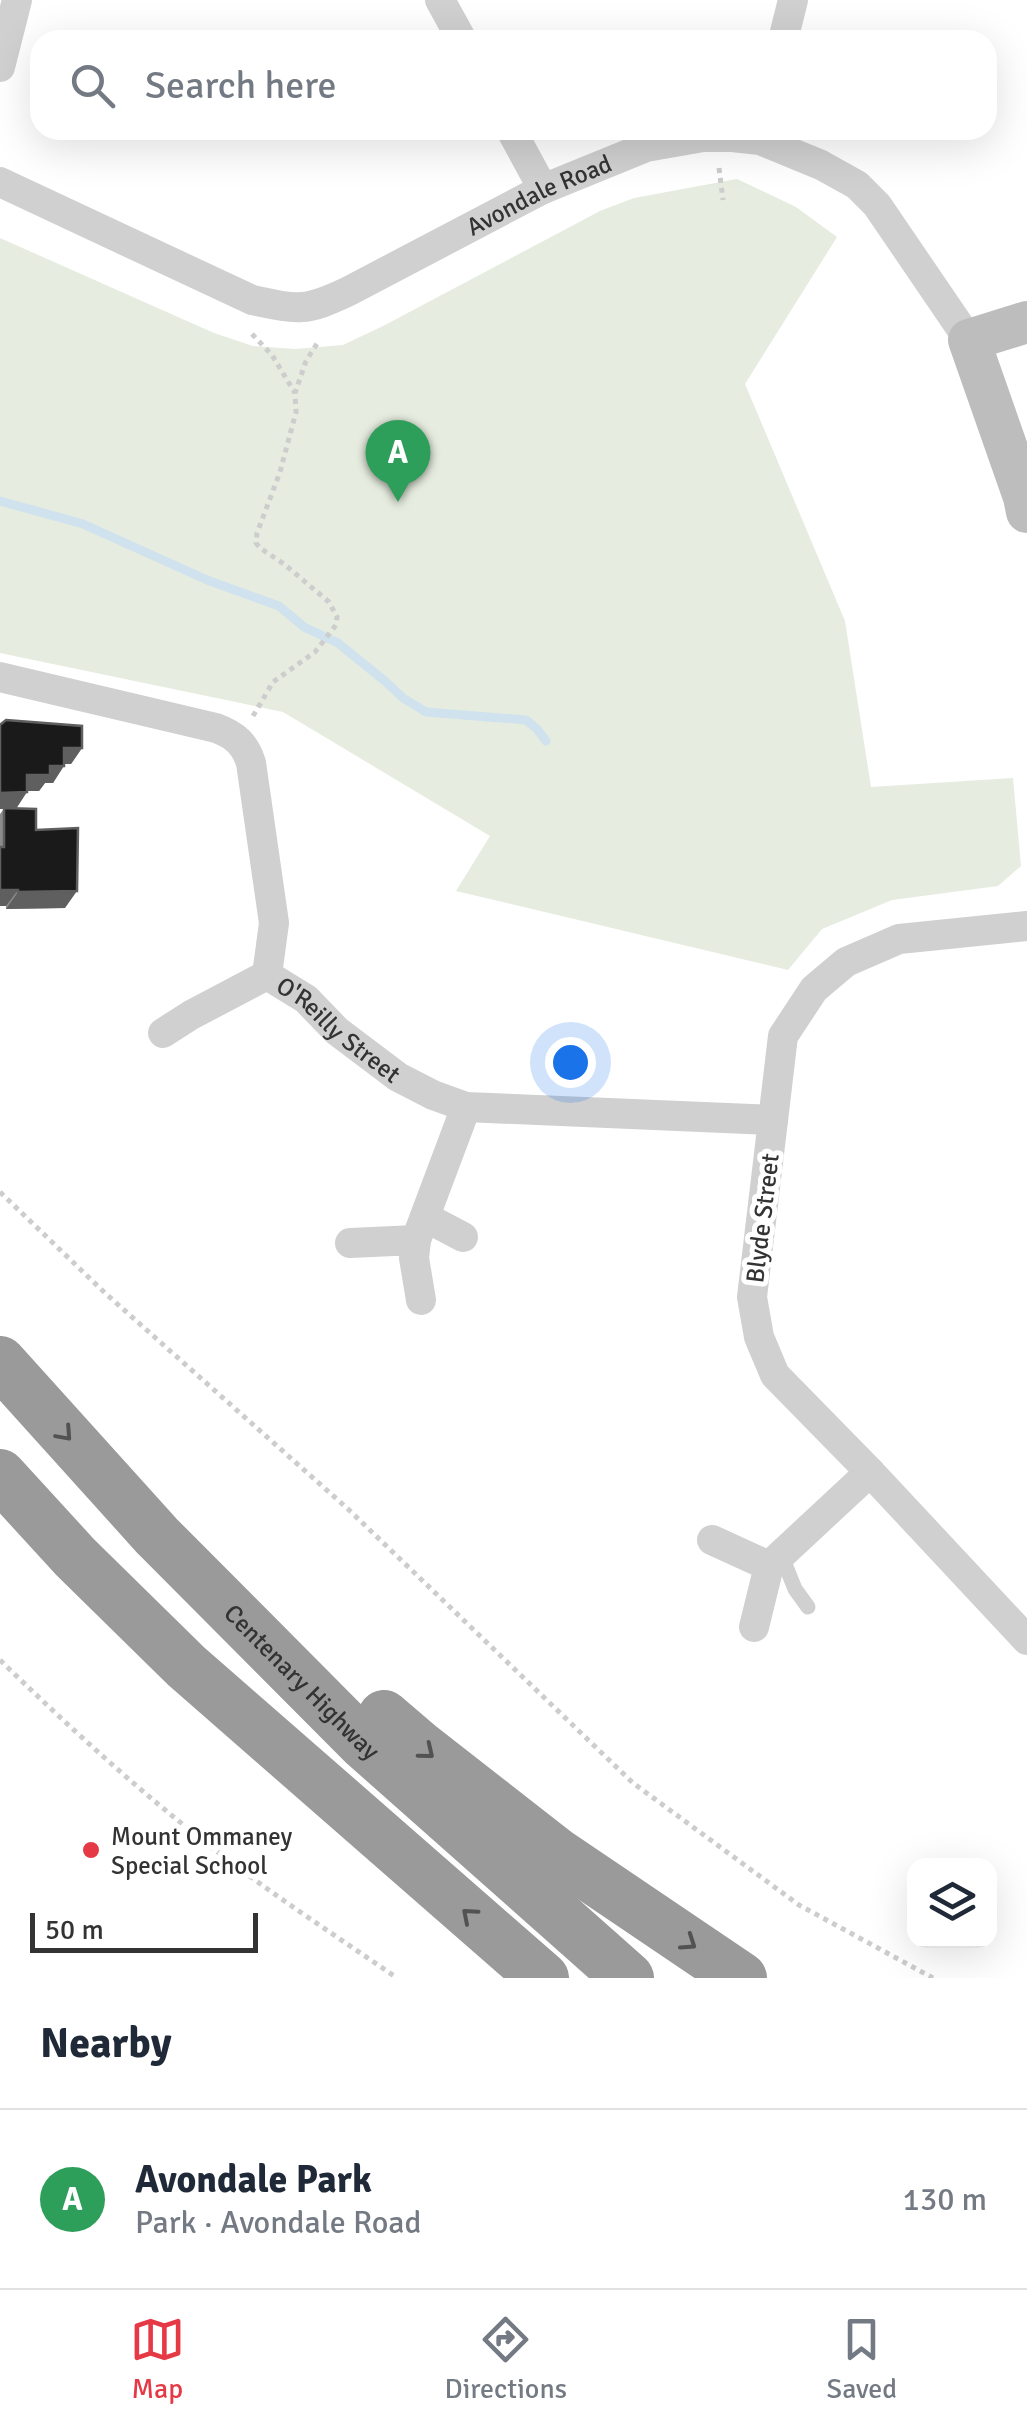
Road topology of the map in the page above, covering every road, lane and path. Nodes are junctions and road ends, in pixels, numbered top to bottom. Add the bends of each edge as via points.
1 (17, 0) edge
2 (440, 0) edge
3 (792, 0) edge
4 (456, 30) edge
5 (785, 30) edge
6 (0, 67) edge
7 (517, 140) edge
8 (691, 140) edge
9 (771, 140) edge
10 (719, 168) dead end
11 (0, 182) edge
12 (543, 188) junction
13 (723, 200) dead end
14 (1027, 322) edge
15 (252, 334) dead end
16 (970, 340) junction
17 (318, 342) dead end
18 (295, 392) junction
19 (1027, 512) edge
20 (0, 677) edge
21 (239, 740) junction
22 (1027, 926) edge
23 (267, 975) junction
24 (163, 1033) dead end
25 (466, 1107) junction
26 (773, 1120) junction
27 (0, 1192) edge
28 (421, 1228) junction
29 (463, 1236) dead end
30 (350, 1242) dead end
31 (421, 1300) dead end
32 (0, 1362) edge
33 (870, 1472) junction
34 (0, 1475) edge
35 (712, 1540) dead end
36 (74, 1557) junction
37 (775, 1560) junction
38 (808, 1608) dead end
39 (754, 1626) dead end
40 (1027, 1640) edge
41 (0, 1660) edge
42 (303, 1682) junction
43 (396, 1978) edge
44 (487, 1978) edge
45 (543, 1978) edge
46 (628, 1978) edge
47 (741, 1978) edge
48 (933, 1978) edge

1 - 6 street
2 - 4 street
3 - 5 street
7 - 12 street
8 - 12 street, Avondale Road via 646,147
9 - 16 street, Avondale Road via 857,186
10 - 13 path
11 - 12 street, Avondale Road via 252,300 295,309 349,292
14 - 16 street
15 - 18 path
16 - 19 street, Avondale Road
17 - 18 path
18 - 21 path via 296,412 256,543 329,602 338,617 315,652 273,682
20 - 21 street via 216,728
21 - 23 street, O'Reilly Street via 250,763 274,923
22 - 26 street, Blyde Street via 899,939 846,962 814,990 783,1036
23 - 24 street
23 - 25 street, O'Reilly Street via 306,999 398,1077
25 - 26 street, O'Reilly Street
25 - 28 street
26 - 33 street, Blyde Street via 752,1297 759,1337 775,1376
27 - 48 path via 348,1509 633,1782 799,1906
28 - 29 street
28 - 30 street
28 - 31 street via 414,1258
32 -> 42 highway, Centenary Highway
33 - 37 street
33 - 40 street, Blyde Street
34 - 36 highway
35 - 37 street
36 - 44 highway via 103,1620 282,1797
45 -> 36 highway via 186,1666
37 - 38 lane
37 - 39 street
41 - 43 path via 233,1864
42 - 46 highway, Centenary Highway
42 -> 47 highway via 352,1688 556,1853

